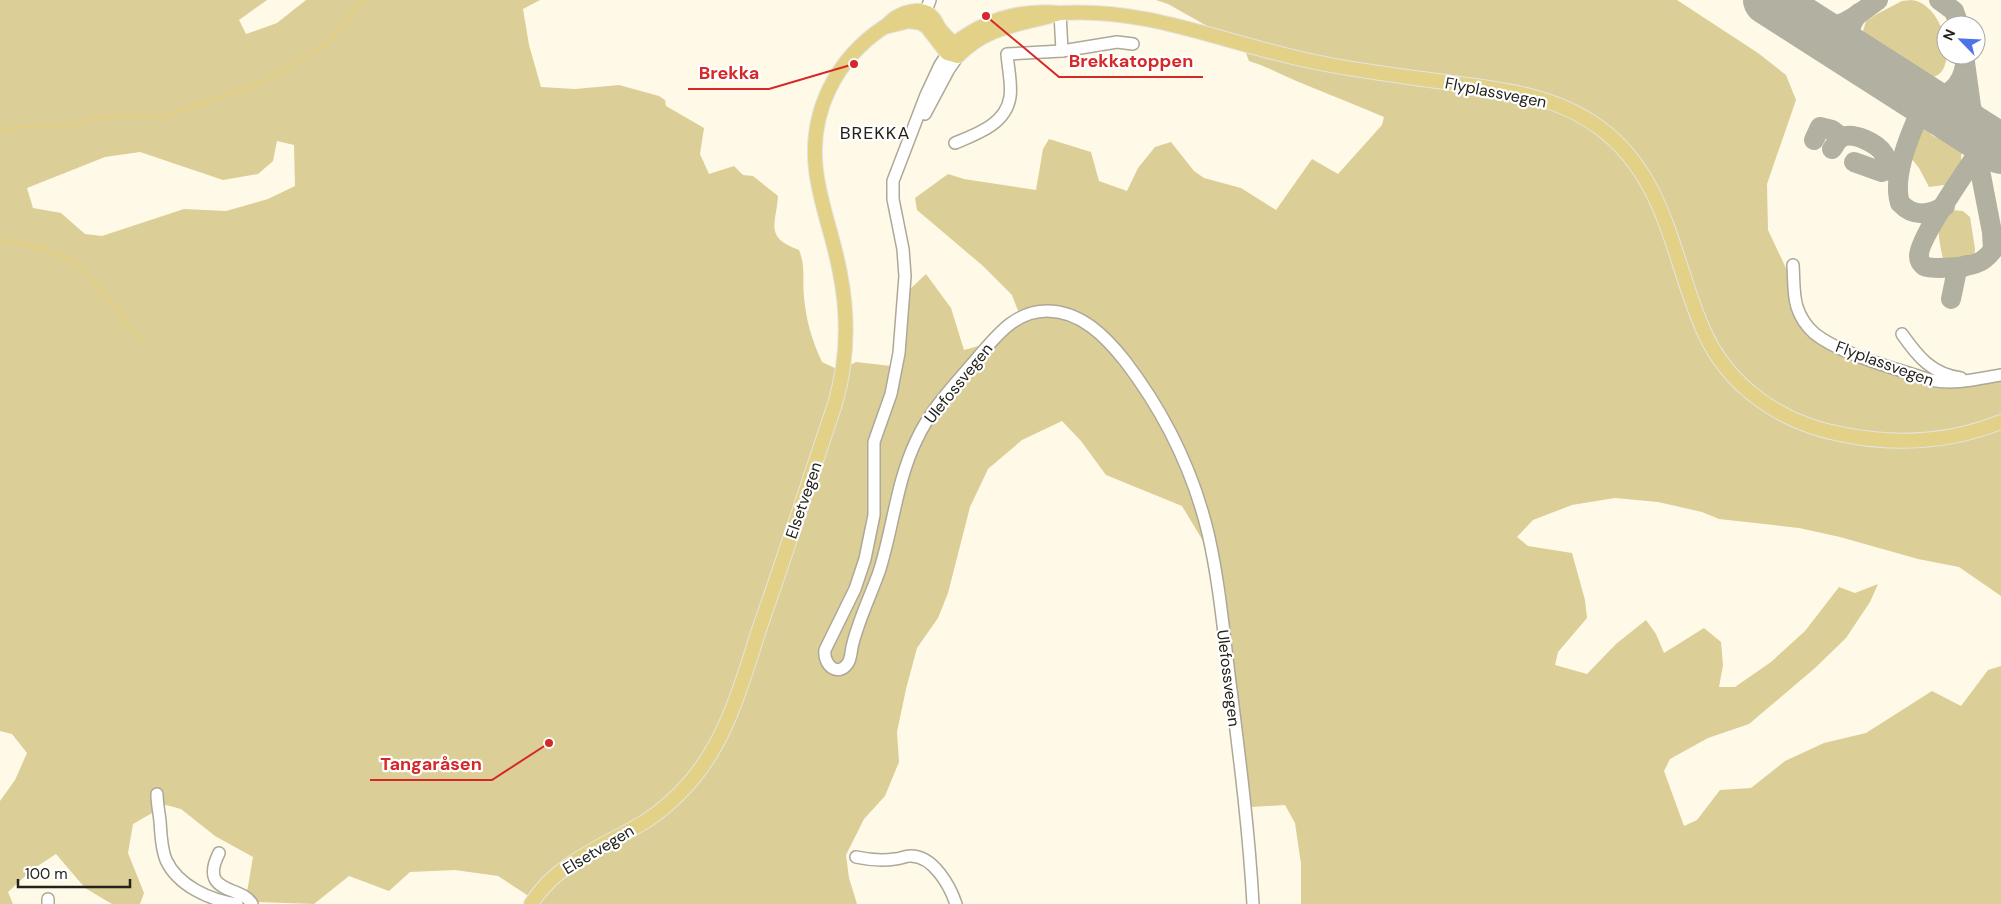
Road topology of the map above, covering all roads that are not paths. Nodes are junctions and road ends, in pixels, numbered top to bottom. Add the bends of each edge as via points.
1 (926, 12) edge
2 (1060, 14) junction
3 (1133, 44) dead end
4 (953, 51) junction
5 (1062, 51) junction
6 (955, 143) dead end
7 (1793, 265) dead end
8 (1902, 334) dead end
9 (2001, 375) edge
10 (1972, 380) junction
11 (2001, 422) edge
12 (157, 794) dead end
13 (219, 854) dead end
14 (856, 857) dead end
15 (236, 904) edge
16 (252, 904) edge
17 (531, 904) edge
18 (956, 904) edge
19 (1254, 904) edge

1 - 4 main road via 934,19
1 - 17 main road, Elsetvegen via 908,12 862,43 840,70 828,92 817,125 816,170 845,307 847,340 844,367 836,404 727,719 705,763 674,799 648,820 565,867
2 - 4 main road, Flyplassvegen via 1011,24
2 - 5 street
2 - 11 main road, Flyplassvegen via 1152,19 1313,62 1509,91 1564,107 1607,134 1638,168 1660,208 1708,341 1733,377 1763,403 1810,426 1840,435 1877,440 1936,439
3 - 5 street via 1117,42
4 - 19 street, Ulefossvegen via 926,95 892,189 904,259 902,328 895,379 874,442 872,526 860,576 825,650 825,660 836,669 843,668 849,661 857,629 879,571 912,449 938,404 996,336 1019,317 1050,310 1086,322 1111,344 1155,404 1187,468 1204,517 1219,597 1240,757
5 - 6 street via 1007,54 1011,96 1005,111 991,126
7 - 10 street, Flyplassvegen via 1797,306 1803,320 1823,340 1930,380 1944,383
8 - 10 street, Flyplassvegen via 1914,352 1935,370
9 - 10 street, Flyplassvegen
12 - 15 street via 162,849 169,866 194,889 216,900
13 - 16 street via 214,866 215,877 223,886
14 - 18 street via 882,861 909,856 920,858 945,880

